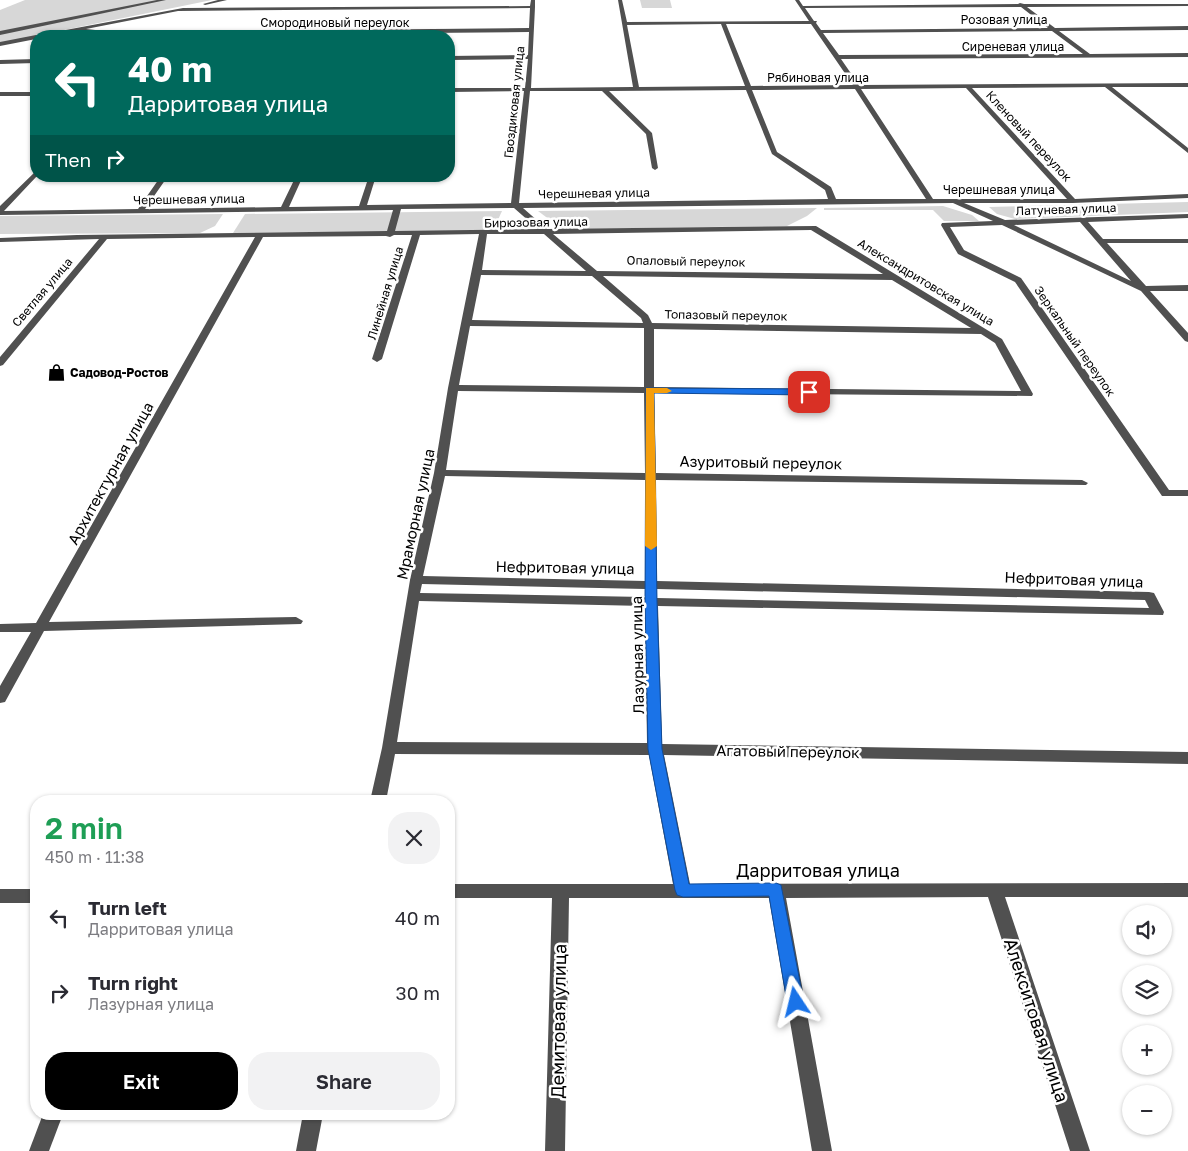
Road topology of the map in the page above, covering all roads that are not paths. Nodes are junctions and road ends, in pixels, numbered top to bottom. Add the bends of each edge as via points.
1 (164, 0) edge
2 (225, 0) edge
3 (620, 0) edge
4 (797, 0) edge
5 (1014, 0) edge
6 (533, 4) edge
7 (1188, 5) edge
8 (1022, 6) junction
9 (802, 7) junction
10 (177, 10) junction
11 (815, 22) junction
12 (723, 23) junction
13 (624, 24) junction
14 (79, 28) junction
15 (1188, 28) edge
16 (1052, 29) junction
17 (70, 30) edge
18 (89, 30) edge
19 (532, 30) junction
20 (455, 31) edge
21 (821, 31) junction
22 (0, 33) edge
23 (30, 38) edge
24 (0, 44) edge
25 (1088, 55) junction
26 (1188, 55) edge
27 (531, 57) junction
28 (838, 57) junction
29 (455, 58) edge
30 (30, 61) edge
31 (0, 62) edge
32 (1188, 85) edge
33 (1107, 86) junction
34 (968, 87) junction
35 (749, 88) junction
36 (859, 88) junction
37 (527, 89) junction
38 (604, 89) junction
39 (636, 89) junction
40 (455, 90) edge
41 (0, 94) edge
42 (30, 94) edge
43 (1188, 151) edge
44 (655, 168) dead end
45 (30, 179) edge
46 (162, 182) edge
47 (297, 182) edge
48 (371, 182) edge
49 (1188, 196) edge
50 (930, 200) junction
51 (833, 201) junction
52 (950, 201) junction
53 (1073, 201) junction
54 (515, 205) junction
55 (398, 207) junction
56 (362, 208) junction
57 (284, 209) junction
58 (0, 211) edge
59 (140, 211) junction
60 (1188, 216) edge
61 (1081, 219) junction
62 (1004, 223) junction
63 (945, 225) joint
64 (813, 228) joint
65 (549, 233) junction
66 (416, 234) junction
67 (482, 234) junction
68 (390, 235) junction
69 (260, 236) junction
70 (104, 238) junction
71 (0, 240) edge
72 (1100, 241) junction
73 (1188, 241) edge
74 (477, 272) junction
75 (591, 272) junction
76 (894, 277) junction
77 (1142, 288) junction
78 (1188, 288) edge
79 (468, 323) junction
80 (649, 327) junction
81 (983, 331) junction
82 (1188, 340) edge
83 (377, 359) dead end
84 (0, 362) edge
85 (453, 388) junction
86 (650, 390) junction
87 (440, 473) junction
88 (651, 475) junction
89 (1082, 483) dead end
90 (1188, 494) edge
91 (416, 580) junction
92 (651, 585) junction
93 (414, 597) junction
94 (651, 602) junction
95 (296, 621) dead end
96 (41, 627) junction
97 (0, 628) edge
98 (0, 698) edge
99 (389, 748) junction
100 (655, 749) junction
101 (1188, 758) edge
102 (379, 795) edge
103 (994, 889) junction
104 (561, 890) junction
105 (683, 890) junction
106 (776, 890) junction
107 (1188, 890) edge
108 (455, 891) edge
109 (0, 896) edge
110 (30, 896) edge
111 (51, 1120) edge
112 (312, 1120) edge
113 (39, 1151) edge
114 (306, 1151) edge
115 (556, 1151) edge
116 (822, 1151) edge
117 (1080, 1151) edge

1 - 22 street
2 - 10 street
3 - 13 street
4 - 9 street
5 - 8 street
6 - 10 street
6 - 19 street, Гвоздиковая улица
7 - 8 street
8 - 9 street
8 - 16 street
9 - 11 street
10 - 14 street
11 - 12 street
11 - 21 street
12 - 13 street
12 - 35 street
13 - 39 street
14 - 17 street
14 - 18 street, Смородиновый переулок
15 - 16 street, Розовая улица
16 - 21 street, Розовая улица
16 - 25 street
19 - 20 street, Смородиновый переулок
19 - 27 street, Гвоздиковая улица
21 - 28 street
23 - 24 street
25 - 26 street, Сиреневая улица
25 - 28 street, Сиреневая улица
27 - 29 street
27 - 37 street, Гвоздиковая улица
28 - 36 street
30 - 31 street
32 - 33 street, Рябиновая улица
33 - 34 street, Рябиновая улица
33 - 43 street
34 - 36 street, Рябиновая улица
34 - 53 street, Кленовый переулок
35 - 36 street, Рябиновая улица
35 - 39 street, Рябиновая улица
35 - 51 street via 774,153 828,189
36 - 50 street
37 - 38 street, Рябиновая улица
37 - 40 street, Рябиновая улица
37 - 54 street, Гвоздиковая улица
38 - 39 street, Рябиновая улица
38 - 44 street via 649,132
41 - 42 street
45 - 58 street
46 - 59 street
47 - 57 street
48 - 56 street
49 - 53 street, Черешневая улица
50 - 51 street, Черешневая улица
50 - 52 street, Черешневая улица
51 - 54 street, Черешневая улица
52 - 53 street, Черешневая улица
52 - 62 street
54 - 55 street, Черешневая улица
54 - 65 street
55 - 56 street, Черешневая улица
55 - 68 street
56 - 57 street, Черешневая улица
57 - 59 street, Черешневая улица
58 - 59 street, Черешневая улица
60 - 61 street, Латуневая улица
61 - 62 street, Латуневая улица
61 - 72 street
62 - 63 street, Латуневая улица
62 - 77 street
63 - 90 street, Зеркальный переулок via 961,252 1018,280 1166,494
64 - 65 street, Бирюзовая улица
64 - 76 street, Александритовская улица
65 - 67 street, Бирюзовая улица
65 - 75 street
66 - 67 street, Бирюзовая улица
66 - 68 street, Бирюзовая улица
66 - 83 street, Линейная улица
67 - 74 street, Мраморная улица
68 - 69 street, Бирюзовая улица
69 - 70 street, Бирюзовая улица
69 - 96 street, Архитектурная улица
70 - 71 street, Бирюзовая улица
70 - 84 street, Светлая улица
72 - 73 street
72 - 77 street
74 - 75 street, Опаловый переулок
74 - 79 street, Мраморная улица
75 - 76 street, Опаловый переулок
75 - 80 street via 645,317
76 - 81 street, Александритовская улица
77 - 78 street
77 - 82 street
79 - 80 street, Топазовый переулок
79 - 85 street, Мраморная улица
80 - 81 street, Топазовый переулок
80 - 86 street, Лазурная улица
81 - 86 street, Александритовская улица via 999,341 1028,394
85 - 86 street
85 - 87 street, Мраморная улица
86 - 88 street, Лазурная улица
87 - 88 street, Азуритовый переулок
87 - 91 street, Мраморная улица
88 - 89 street, Азуритовый переулок
88 - 92 street, Лазурная улица
91 - 92 street, Нефритовая улица
91 - 93 street, Мраморная улица
92 - 94 street, Лазурная улица
92 - 94 street, Нефритовая улица via 1149,596 1158,612
93 - 94 street, Нефритовая улица
93 - 99 street, Мраморная улица
94 - 100 street, Лазурная улица
95 - 96 street
96 - 97 street
96 - 98 street, Архитектурная улица
99 - 100 street, Агатовый переулок
99 - 102 street, Мраморная улица
100 - 101 street, Агатовый переулок
100 - 105 street, Лазурная улица
103 - 106 street, Дарритовая улица
103 - 107 street, Дарритовая улица
103 - 117 street, Алекситовая улица
104 - 105 street, Дарритовая улица
104 - 108 street, Дарритовая улица
104 - 115 street, Демитовая улица
105 - 106 street, Дарритовая улица
106 - 116 street
109 - 110 street
111 - 113 street
112 - 114 street

